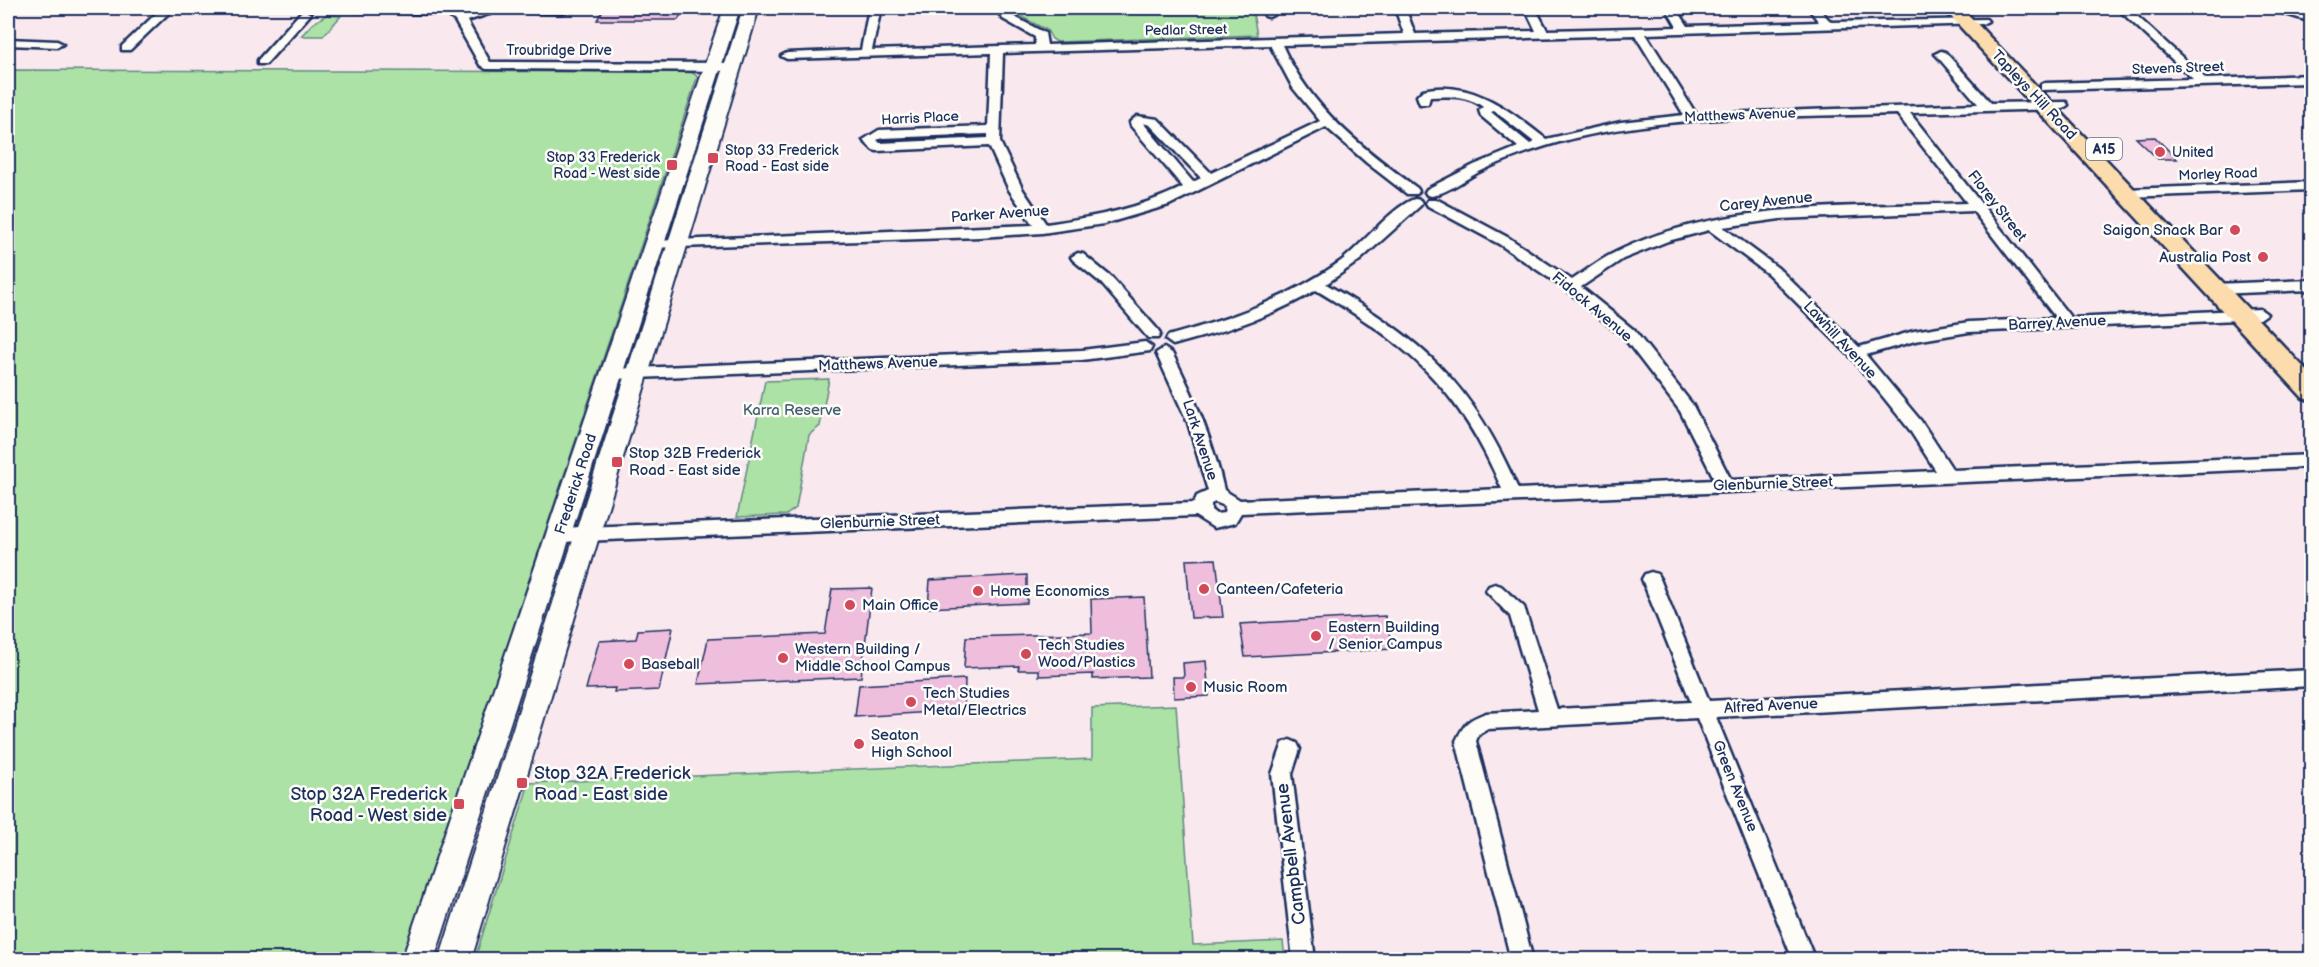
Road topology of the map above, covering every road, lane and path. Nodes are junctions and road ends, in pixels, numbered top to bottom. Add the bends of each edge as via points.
1 (168, 8) edge
2 (327, 8) edge
3 (390, 8) edge
4 (504, 8) edge
5 (571, 8) edge
6 (732, 8) edge
7 (751, 8) edge
8 (875, 8) edge
9 (1000, 8) edge
10 (1400, 8) edge
11 (1530, 8) edge
12 (1671, 8) edge
13 (1813, 8) edge
14 (2122, 8) edge
15 (2271, 8) edge
16 (302, 11) edge
17 (1967, 14) edge
18 (460, 19) junction
19 (2312, 19) edge
20 (1828, 26) junction
21 (1685, 30) junction
22 (1639, 32) junction
23 (1543, 33) junction
24 (1412, 38) junction
25 (8, 42) edge
26 (1275, 43) junction
27 (57, 44) dead end
28 (126, 48) dead end
29 (1041, 48) junction
30 (997, 50) junction
31 (866, 53) junction
32 (1941, 54) dead end
33 (787, 56) dead end
34 (262, 62) dead end
35 (711, 67) junction
36 (732, 67) junction
37 (2312, 79) edge
38 (2205, 83) junction
39 (2050, 99) junction
40 (1424, 101) dead end
41 (1490, 107) junction
42 (1988, 107) junction
43 (1901, 110) junction
44 (1691, 116) junction
45 (1328, 122) junction
46 (994, 136) junction
47 (1542, 142) junction
48 (1526, 147) junction
49 (1210, 180) junction
50 (2312, 186) edge
51 (1192, 189) junction
52 (2135, 193) junction
53 (1414, 197) junction
54 (1432, 197) junction
55 (1977, 207) junction
56 (1711, 225) junction
57 (1042, 229) junction
58 (679, 244) junction
59 (653, 245) junction
60 (1078, 257) dead end
61 (1316, 284) junction
62 (2312, 285) edge
63 (1572, 286) junction
64 (2226, 288) junction
65 (2250, 314) junction
66 (2067, 322) junction
67 (1149, 341) junction
68 (1168, 347) junction
69 (1856, 353) junction
70 (2312, 367) edge
71 (639, 373) junction
72 (612, 374) junction
73 (2312, 392) edge
74 (2312, 461) edge
75 (1948, 476) junction
76 (1726, 486) junction
77 (1512, 494) junction
78 (1217, 496) junction
79 (1234, 507) junction
80 (1201, 509) junction
81 (588, 534) junction
82 (559, 535) junction
83 (1652, 579) dead end
84 (1495, 591) dead end
85 (2312, 678) edge
86 (1705, 709) junction
87 (1550, 717) junction
88 (1290, 749) dead end
89 (418, 960) edge
90 (455, 960) edge
91 (1304, 960) edge
92 (1522, 960) edge
93 (1804, 960) edge

1 - 28 street
2 - 3 street
2 - 16 street
3 - 18 street via 447,10
4 - 5 street
4 - 18 street
6 - 35 main road, Frederick Road
7 - 36 main road, Frederick Road
8 - 31 street
9 - 29 street via 1007,17 1041,35
10 - 24 street
11 - 23 street
12 - 21 street
13 - 20 street
14 - 38 street
15 - 19 street
16 - 34 street
17 - 20 street, Pedlar Street
17 - 39 main road, Tapleys Hill Road / A15
18 - 35 street, Troubridge Drive via 486,65
20 - 21 street, Pedlar Street
21 - 22 street, Pedlar Street
22 - 23 street, Pedlar Street
22 - 44 street
23 - 24 street, Pedlar Street
24 - 26 street, Pedlar Street
25 - 27 street
26 - 29 street, Pedlar Street
26 - 45 street via 1282,64
29 - 30 street, Pedlar Street
30 - 31 street, Pedlar Street
30 - 46 street
31 - 33 street, Pedlar Street
32 - 42 street
35 - 36 street
35 - 59 main road, Frederick Road
36 - 58 main road, Frederick Road
37 - 38 street, Stevens Street
38 - 39 street, Stevens Street
39 - 42 street, Matthews Avenue
39 - 52 main road, Tapleys Hill Road / A15
40 - 41 street via 1427,93 1463,95 1484,99
41 - 47 street via 1501,110
41 - 48 street via 1485,113
42 - 43 street, Matthews Avenue
43 - 44 street, Matthews Avenue
43 - 55 street, Florey Street
44 - 47 street, Matthews Avenue via 1618,124
45 - 49 street, Parker Avenue
45 - 53 street
46 - 46 street, Harris Place via 877,147 869,140 879,134
46 - 57 street via 1016,190
47 - 48 street, Matthews Avenue
48 - 54 street, Matthews Avenue via 1477,166
49 - 51 street, Parker Avenue
49 - 51 street via 1154,122 1141,118 1137,126
50 - 52 street, Morley Road
51 - 57 street, Parker Avenue via 1138,211
52 - 64 main road, Tapleys Hill Road / A15
53 - 54 street via 1421,189
53 - 61 street via 1347,263
54 - 63 street, Fidock Avenue
55 - 56 street, Carey Avenue via 1780,215
55 - 66 street, Florey Street
56 - 63 street, Carey Avenue via 1618,256
56 - 69 street, Lawhill Avenue via 1773,271
57 - 58 street, Parker Avenue
58 - 59 street, Parker Avenue
58 - 71 main road, Frederick Road
59 - 72 main road, Frederick Road
60 - 67 street via 1106,280
61 - 68 street via 1266,311
61 - 77 street via 1394,332 1430,362 1472,412 1498,458
62 - 64 street
63 - 76 street, Fidock Avenue via 1629,334 1686,408
64 - 65 main road, Tapleys Hill Road / A15
65 - 66 street, Barrey Avenue
65 - 70 main road, Tapleys Hill Road / A15
65 - 73 main road, Tapleys Hill Road / A15
66 - 69 street, Barrey Avenue via 1969,327 1914,336
67 - 68 street via 1154,353
67 - 71 street, Matthews Avenue via 1082,355
68 - 78 street, Lark Avenue via 1208,454
69 - 75 street, Lawhill Avenue via 1915,424
71 - 72 street, Matthews Avenue
71 - 81 main road, Frederick Road
72 - 82 main road, Frederick Road
74 - 75 street, Glenburnie Street
75 - 76 street, Glenburnie Street
76 - 77 street, Glenburnie Street
77 - 79 street, Glenburnie Street
78 - 79 street via 1230,500
78 - 80 street via 1203,501
79 - 80 street via 1229,518 1219,521 1209,519
80 - 81 street, Glenburnie Street
81 - 82 street, Glenburnie Street
81 - 90 main road, Frederick Road
82 - 89 main road, Frederick Road
83 - 86 street, Green Avenue
84 - 87 street via 1518,612
85 - 86 street, Alfred Avenue
86 - 87 street, Alfred Avenue
86 - 93 street, Green Avenue
87 - 92 street, Alfred Avenue via 1486,721 1472,728 1466,741
88 - 91 street, Campbell Avenue via 1281,774

